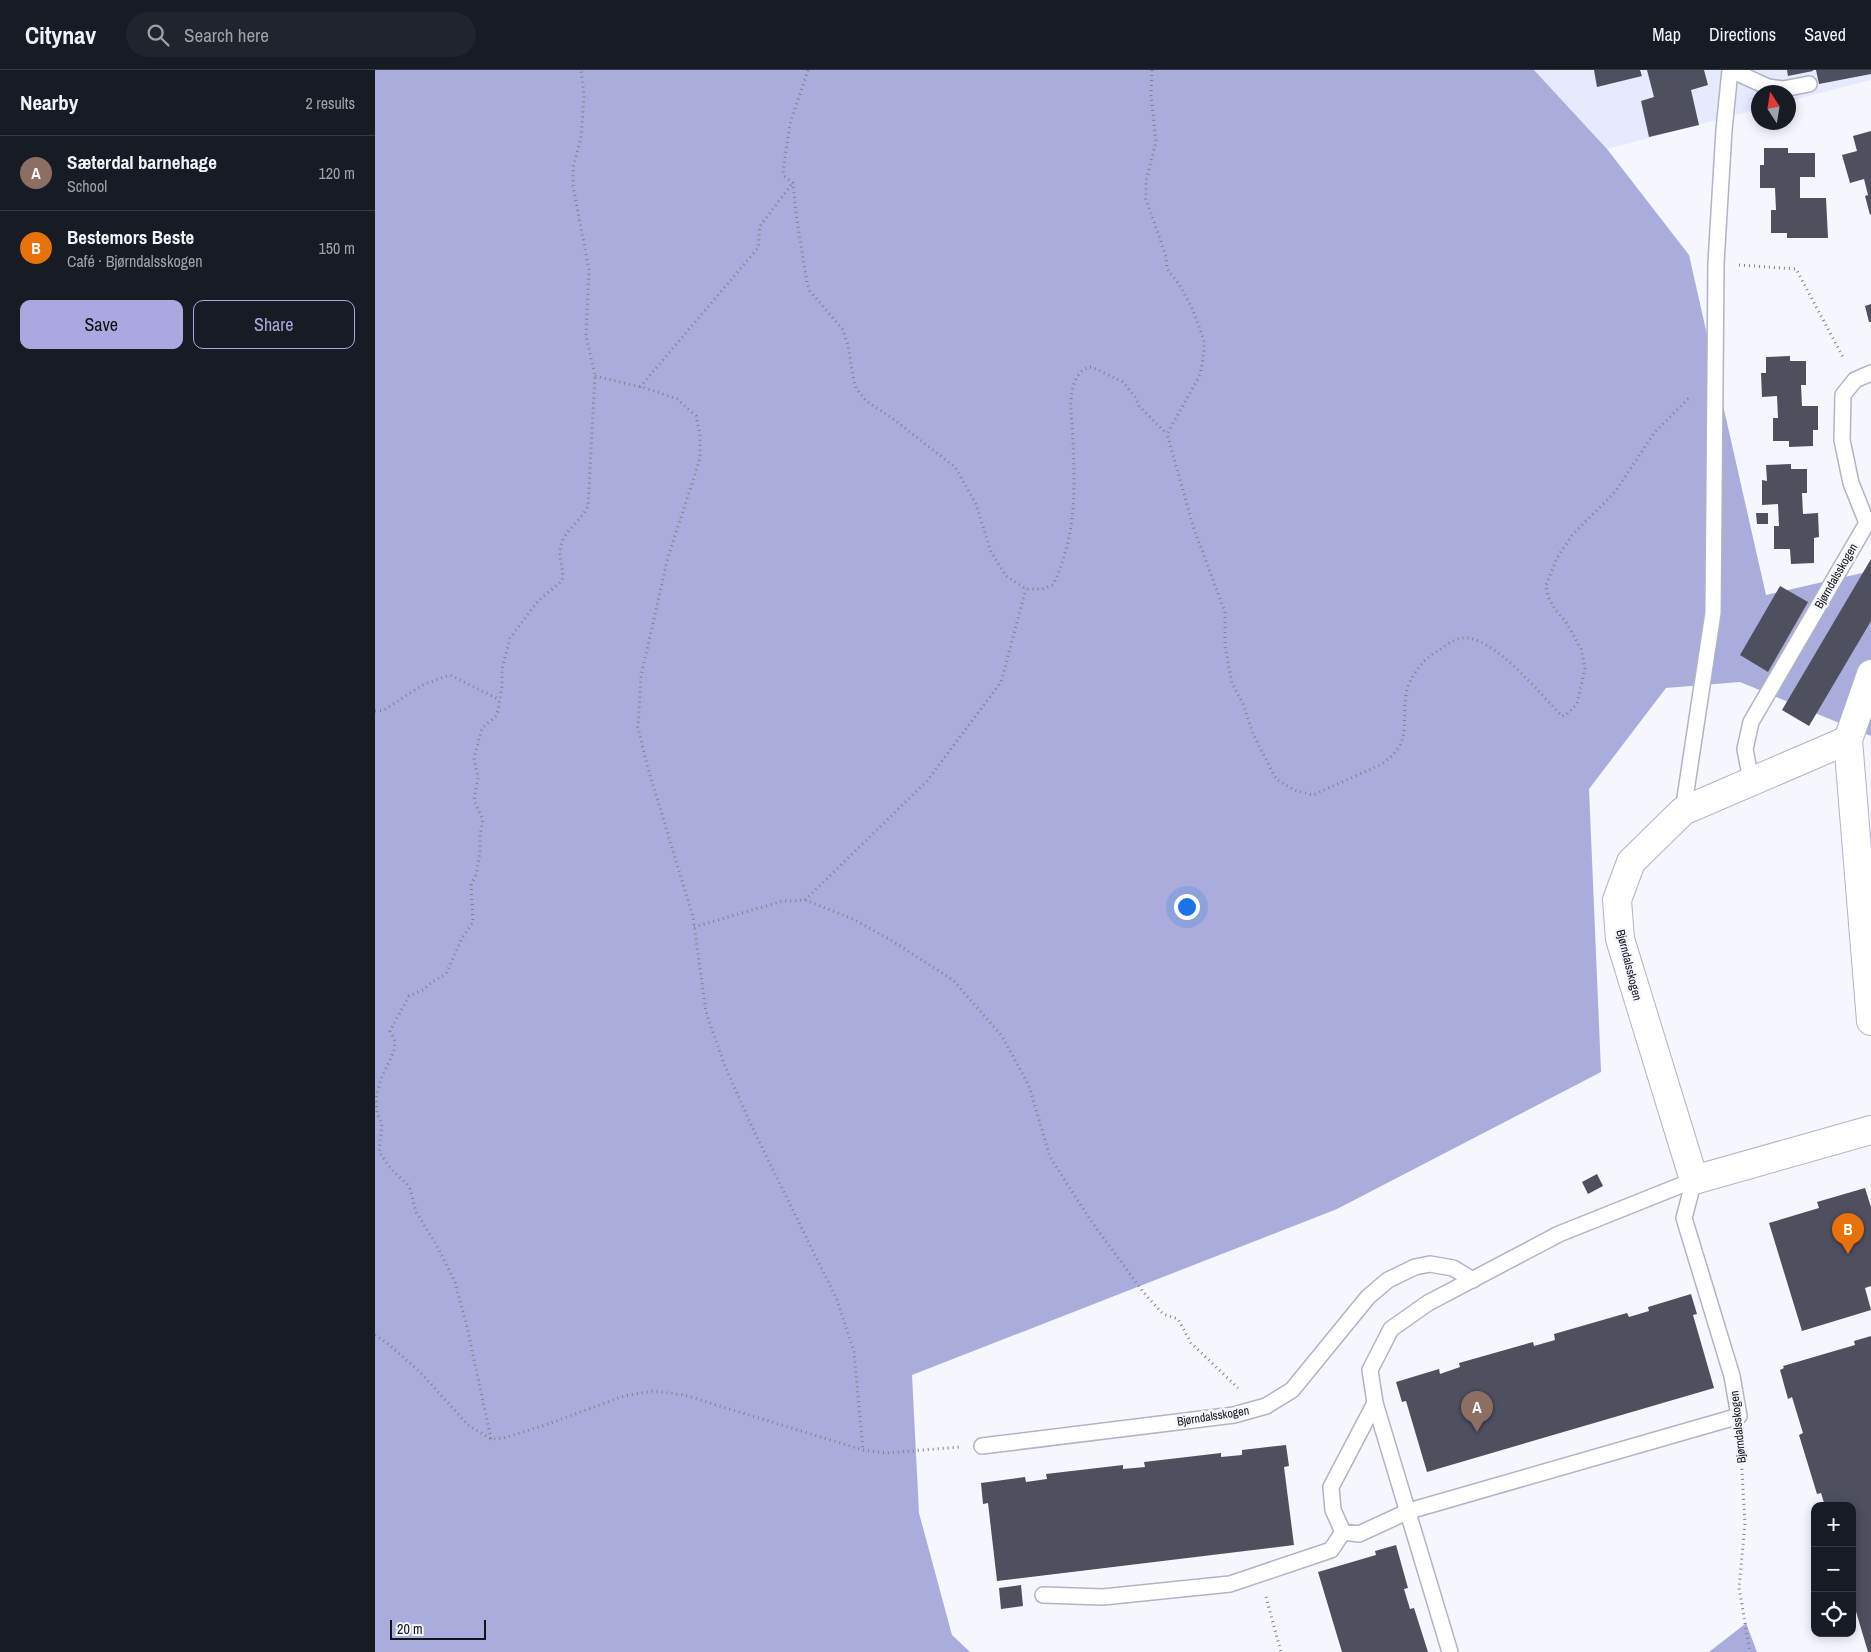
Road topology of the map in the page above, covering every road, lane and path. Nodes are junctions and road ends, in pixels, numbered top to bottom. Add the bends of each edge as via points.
1 (581, 70) edge
2 (808, 70) edge
3 (1152, 70) edge
4 (1730, 70) edge
5 (1809, 84) dead end
6 (793, 183) junction
7 (1716, 263) junction
8 (1871, 373) edge
9 (595, 376) junction
10 (1855, 380) junction
11 (640, 387) junction
12 (1714, 393) junction
13 (1167, 434) junction
14 (1027, 589) junction
15 (1871, 674) edge
16 (500, 700) junction
17 (375, 710) edge
18 (1848, 740) junction
19 (1751, 781) junction
20 (1683, 811) junction
21 (805, 900) junction
22 (694, 927) junction
23 (1871, 1021) edge
24 (1871, 1130) edge
25 (1693, 1180) junction
26 (1473, 1280) junction
27 (375, 1335) edge
28 (1375, 1403) junction
29 (1266, 1406) junction
30 (1739, 1416) junction
31 (491, 1438) junction
32 (982, 1446) joint
33 (863, 1450) junction
34 (1409, 1511) junction
35 (1343, 1532) junction
36 (1261, 1574) junction
37 (1043, 1595) dead end
38 (1281, 1652) edge
39 (1450, 1652) edge
40 (1750, 1652) edge

1 - 9 path via 584,95 582,129 573,167 573,186 589,270 586,336
2 - 6 path via 790,124 783,170 784,176
3 - 13 path via 1151,95 1157,142 1145,181 1146,199 1167,269 1192,308 1203,340 1204,354 1200,375
4 - 5 lane via 1768,88
4 - 7 lane
6 - 11 path via 760,226 759,248
6 - 14 path via 807,283 843,330 857,388 866,401 955,467 976,504 991,552 1005,576
7 - 10 path via 1796,269
7 - 12 lane
8 - 10 lane
9 - 11 path
9 - 16 path via 587,506 561,543 562,581 538,601 510,638 501,669
10 - 19 lane, Bjørndalsskogen via 1843,395 1842,440 1851,483 1867,523 1751,722 1745,750
11 - 22 path via 677,399 696,416 700,434 700,459 668,557 641,676 638,727
12 - 13 path via 1688,399 1653,433 1615,492 1573,534 1557,558 1546,585 1548,597 1581,649 1585,668 1581,693 1573,710 1562,716 1498,652 1475,640 1461,638 1431,655 1415,674 1406,694 1404,736 1398,750 1380,765 1313,795 1294,790 1276,779 1232,683 1225,646 1225,612 1194,529
12 - 20 lane via 1713,613
13 - 14 path via 1139,406 1123,382 1092,367 1082,370 1071,394 1075,487 1069,542 1053,586
14 - 21 path via 1001,682 927,781
15 - 18 street
16 - 17 path via 450,675 424,684 384,710
16 - 31 path via 496,716 482,728 474,758 477,778 475,800 483,820 476,875 471,885 473,922 446,974 412,994 404,1003 390,1031 395,1041 394,1051 376,1096 377,1114 382,1123 381,1156 410,1189 416,1212 455,1282
18 - 19 street, Bjørndalsskogen
18 - 23 street
19 - 20 street, Bjørndalsskogen
20 - 25 street, Bjørndalsskogen via 1631,862 1617,900 1620,939
21 - 22 path via 783,901
21 - 29 path via 853,919 953,980 1002,1036 1029,1086 1050,1157 1091,1221 1163,1314 1178,1318 1191,1343 1238,1388
22 - 33 path via 706,1012 724,1064 837,1300 853,1352
24 - 25 street
25 - 26 lane via 1559,1234
25 - 30 lane, Bjørndalsskogen via 1685,1218 1732,1376
26 - 28 lane via 1428,1303 1391,1329 1370,1370
26 - 29 lane, Bjørndalsskogen via 1453,1268 1430,1264 1415,1267 1388,1280 1369,1297 1292,1390
27 - 31 path via 420,1372 467,1425
28 - 34 lane
28 - 35 lane via 1331,1487 1333,1510
29 - 32 lane, Bjørndalsskogen via 1234,1415
30 - 34 lane
30 - 40 path, Bjørndalsskogen via 1745,1523 1739,1588
31 - 33 path via 504,1438 624,1396 653,1391 684,1395
32 - 33 path via 886,1453
34 - 35 lane via 1359,1534
34 - 39 lane
35 - 36 lane via 1331,1550
36 - 37 lane via 1230,1584 1113,1596
36 - 38 path

